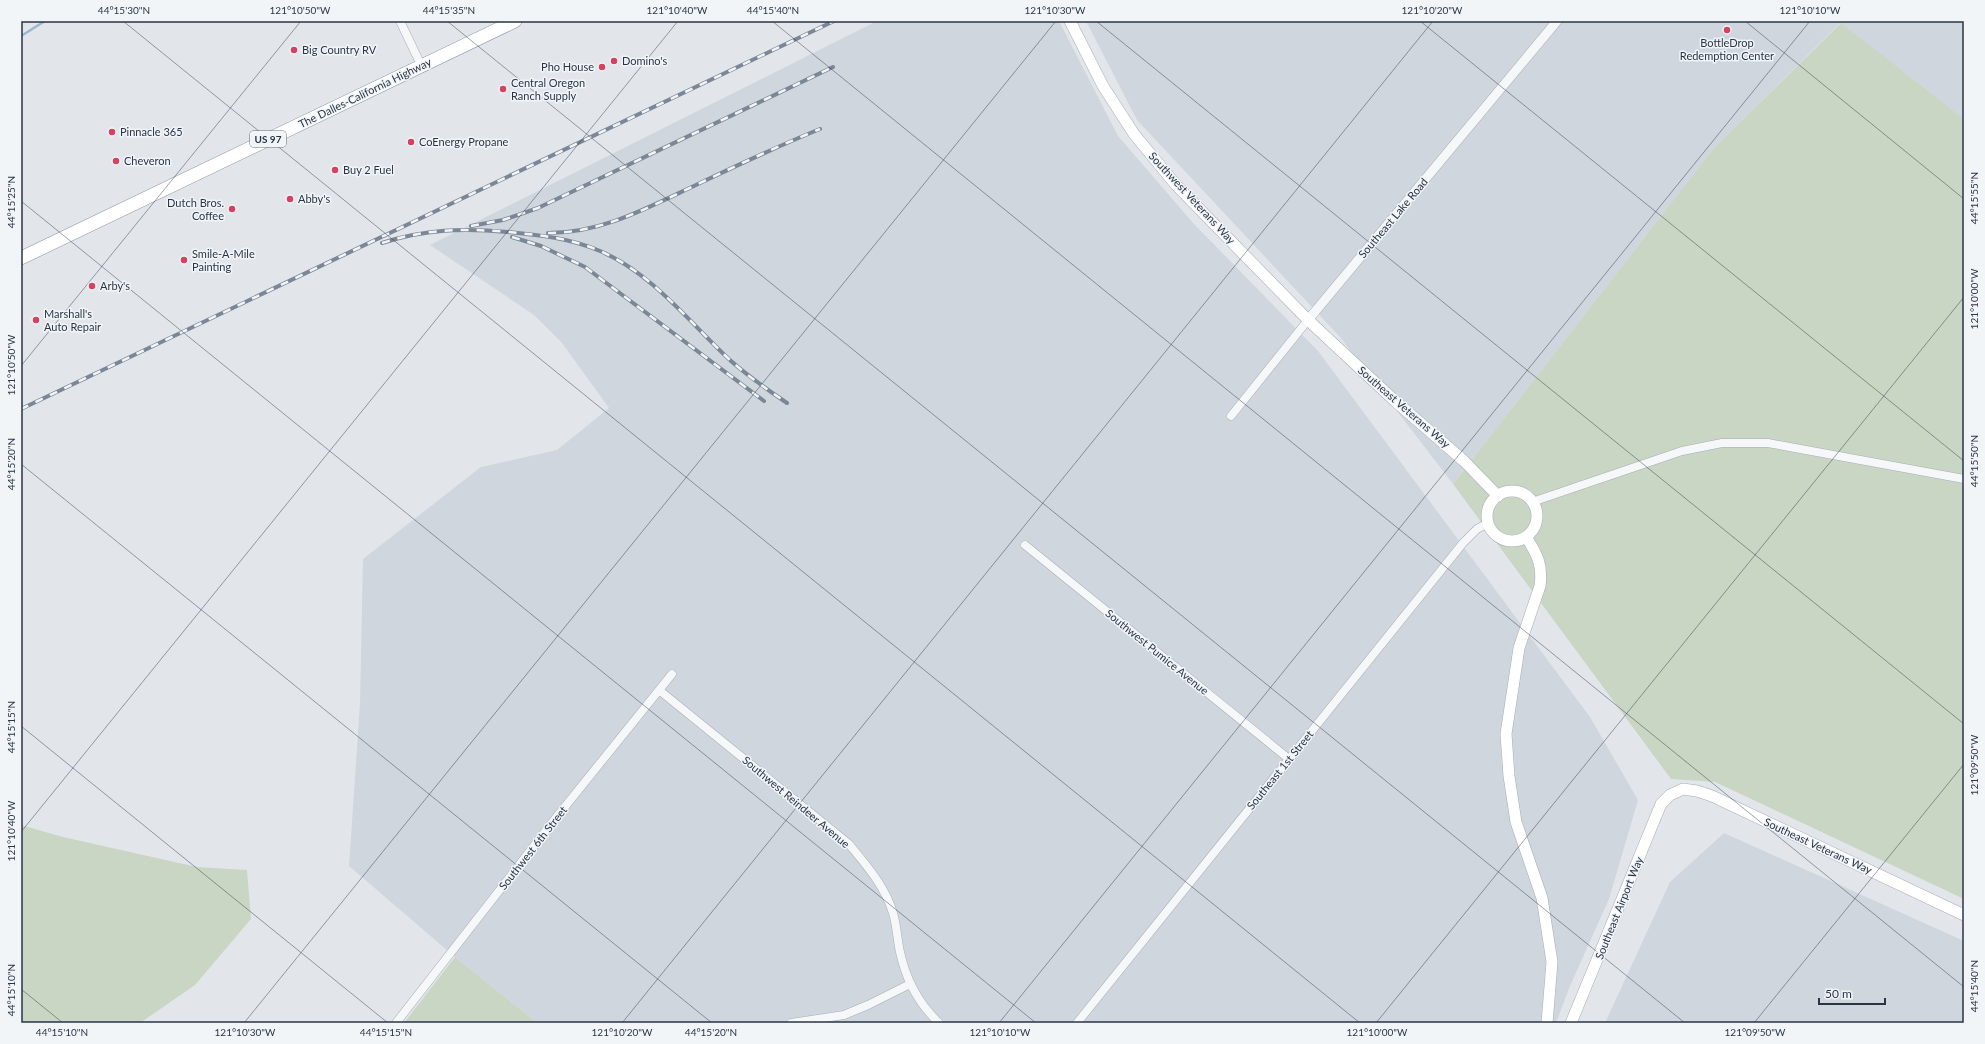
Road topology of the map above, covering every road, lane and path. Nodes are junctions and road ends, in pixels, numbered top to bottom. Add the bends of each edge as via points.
1 (400, 21) edge
2 (515, 21) edge
3 (1070, 21) edge
4 (1557, 21) edge
5 (421, 65) junction
6 (21, 258) edge
7 (1308, 320) junction
8 (1231, 416) dead end
9 (1964, 479) edge
10 (1498, 496) junction
11 (1532, 502) junction
12 (1488, 523) junction
13 (1526, 537) junction
14 (1025, 545) dead end
15 (672, 674) dead end
16 (659, 690) junction
17 (1289, 759) junction
18 (1670, 795) joint
19 (1964, 915) edge
20 (910, 984) junction
21 (396, 1023) edge
22 (791, 1023) edge
23 (939, 1023) edge
24 (1077, 1023) edge
25 (1547, 1023) edge
26 (1571, 1023) edge

1 - 5 street
2 - 5 highway, The Dalles-California Highway / US 97
3 - 7 main road, Southwest Veterans Way via 1103,86 1134,134 1176,185
4 - 7 street, Southeast Lake Road
5 - 6 highway, The Dalles-California Highway / US 97
7 - 8 street, Southeast Lake Road
7 - 10 main road, Southeast Veterans Way via 1395,402 1464,461
9 - 11 street via 1768,443 1722,443 1682,451
10 - 11 main road via 1512,491
10 - 12 main road via 1488,508
11 - 13 main road via 1537,517 1532,532
12 - 13 main road via 1496,536 1503,540 1519,540
12 - 17 street, Southeast 1st Street via 1463,543
13 - 25 main road via 1538,555 1542,575 1519,648 1506,734 1516,822 1542,898 1552,962
14 - 17 street, Southwest Pumice Avenue
15 - 16 street, Southwest 6th Street
16 - 20 street, Southwest Reindeer Avenue via 848,844 868,867 883,889 893,913 900,952
16 - 21 street, Southwest 6th Street
17 - 24 street, Southeast 1st Street
18 - 19 main road, Southeast Veterans Way via 1683,789 1712,796
18 - 26 main road, Southeast Airport Way via 1661,804 1654,818
20 - 22 street via 844,1015
20 - 23 street, Southwest Reindeer Avenue

